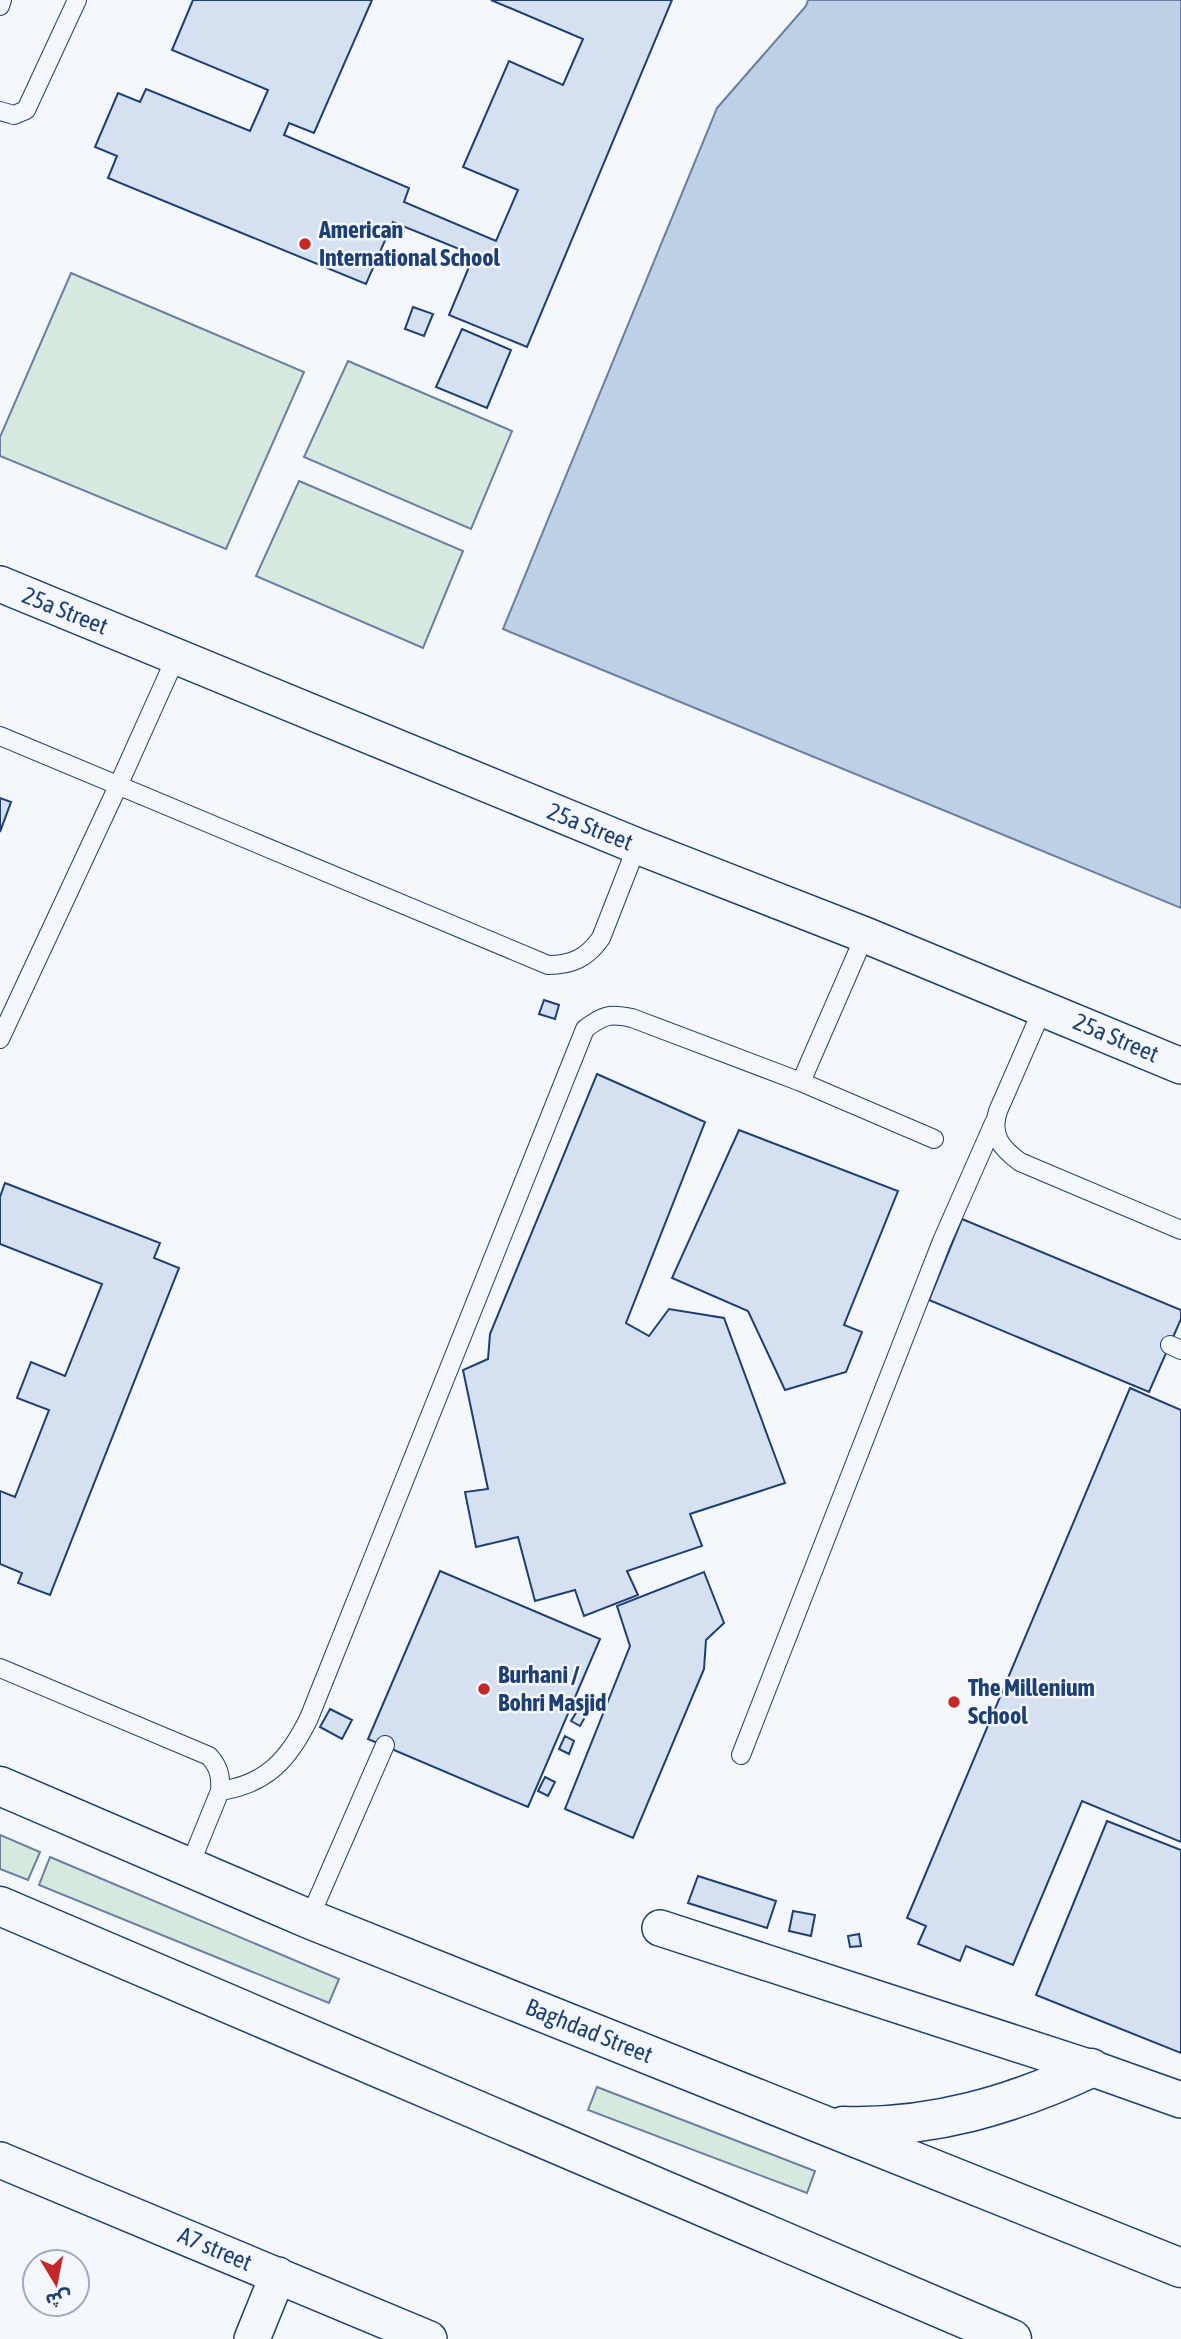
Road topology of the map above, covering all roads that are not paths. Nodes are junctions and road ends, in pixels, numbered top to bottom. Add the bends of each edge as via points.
1 (2, 0) edge
2 (77, 0) edge
3 (0, 6) edge
4 (0, 110) edge
5 (0, 584) edge
6 (176, 657) junction
7 (0, 736) edge
8 (118, 786) junction
9 (637, 846) junction
10 (865, 935) junction
11 (1043, 1008) junction
12 (0, 1039) edge
13 (1181, 1066) edge
14 (801, 1082) junction
15 (994, 1123) junction
16 (934, 1139) dead end
17 (1181, 1230) edge
18 (0, 1668) edge
19 (385, 1745) dead end
20 (741, 1755) dead end
21 (0, 1786) edge
22 (220, 1791) junction
23 (189, 1867) junction
24 (0, 1906) edge
25 (309, 1919) junction
26 (660, 1927) dead end
27 (1091, 2068) junction
28 (1181, 2100) edge
29 (822, 2125) junction
30 (0, 2160) edge
31 (1181, 2268) edge
32 (278, 2275) junction
33 (252, 2339) edge
34 (429, 2339) edge
35 (1012, 2339) edge

1 - 3 lane
2 - 4 lane via 26,110 14,115
5 - 6 street, 25a Street
6 - 8 lane
6 - 9 street, 25a Street
7 - 8 lane
8 - 9 lane via 548,965 564,965 592,951
8 - 12 lane
9 - 10 street, 25a Street
10 - 11 street, 25a Street
10 - 14 lane
11 - 13 street, 25a Street
11 - 15 lane
14 - 16 lane
14 - 22 lane via 615,1014 598,1018 584,1030 309,1718 275,1768 241,1788
15 - 17 lane via 1002,1146 1020,1162
15 - 20 lane
18 - 22 lane via 209,1756 221,1778
19 - 25 lane
21 - 23 main road, Baghdad Street
22 - 23 lane
23 - 25 main road, Baghdad Street
24 - 35 main road
25 - 29 main road, Baghdad Street
26 - 27 street
27 - 28 street
27 - 29 main road via 1043,2090 952,2117 866,2126
29 - 31 main road, Baghdad Street
30 - 32 street, A7 street
32 - 33 street
32 - 34 street, A7 street

